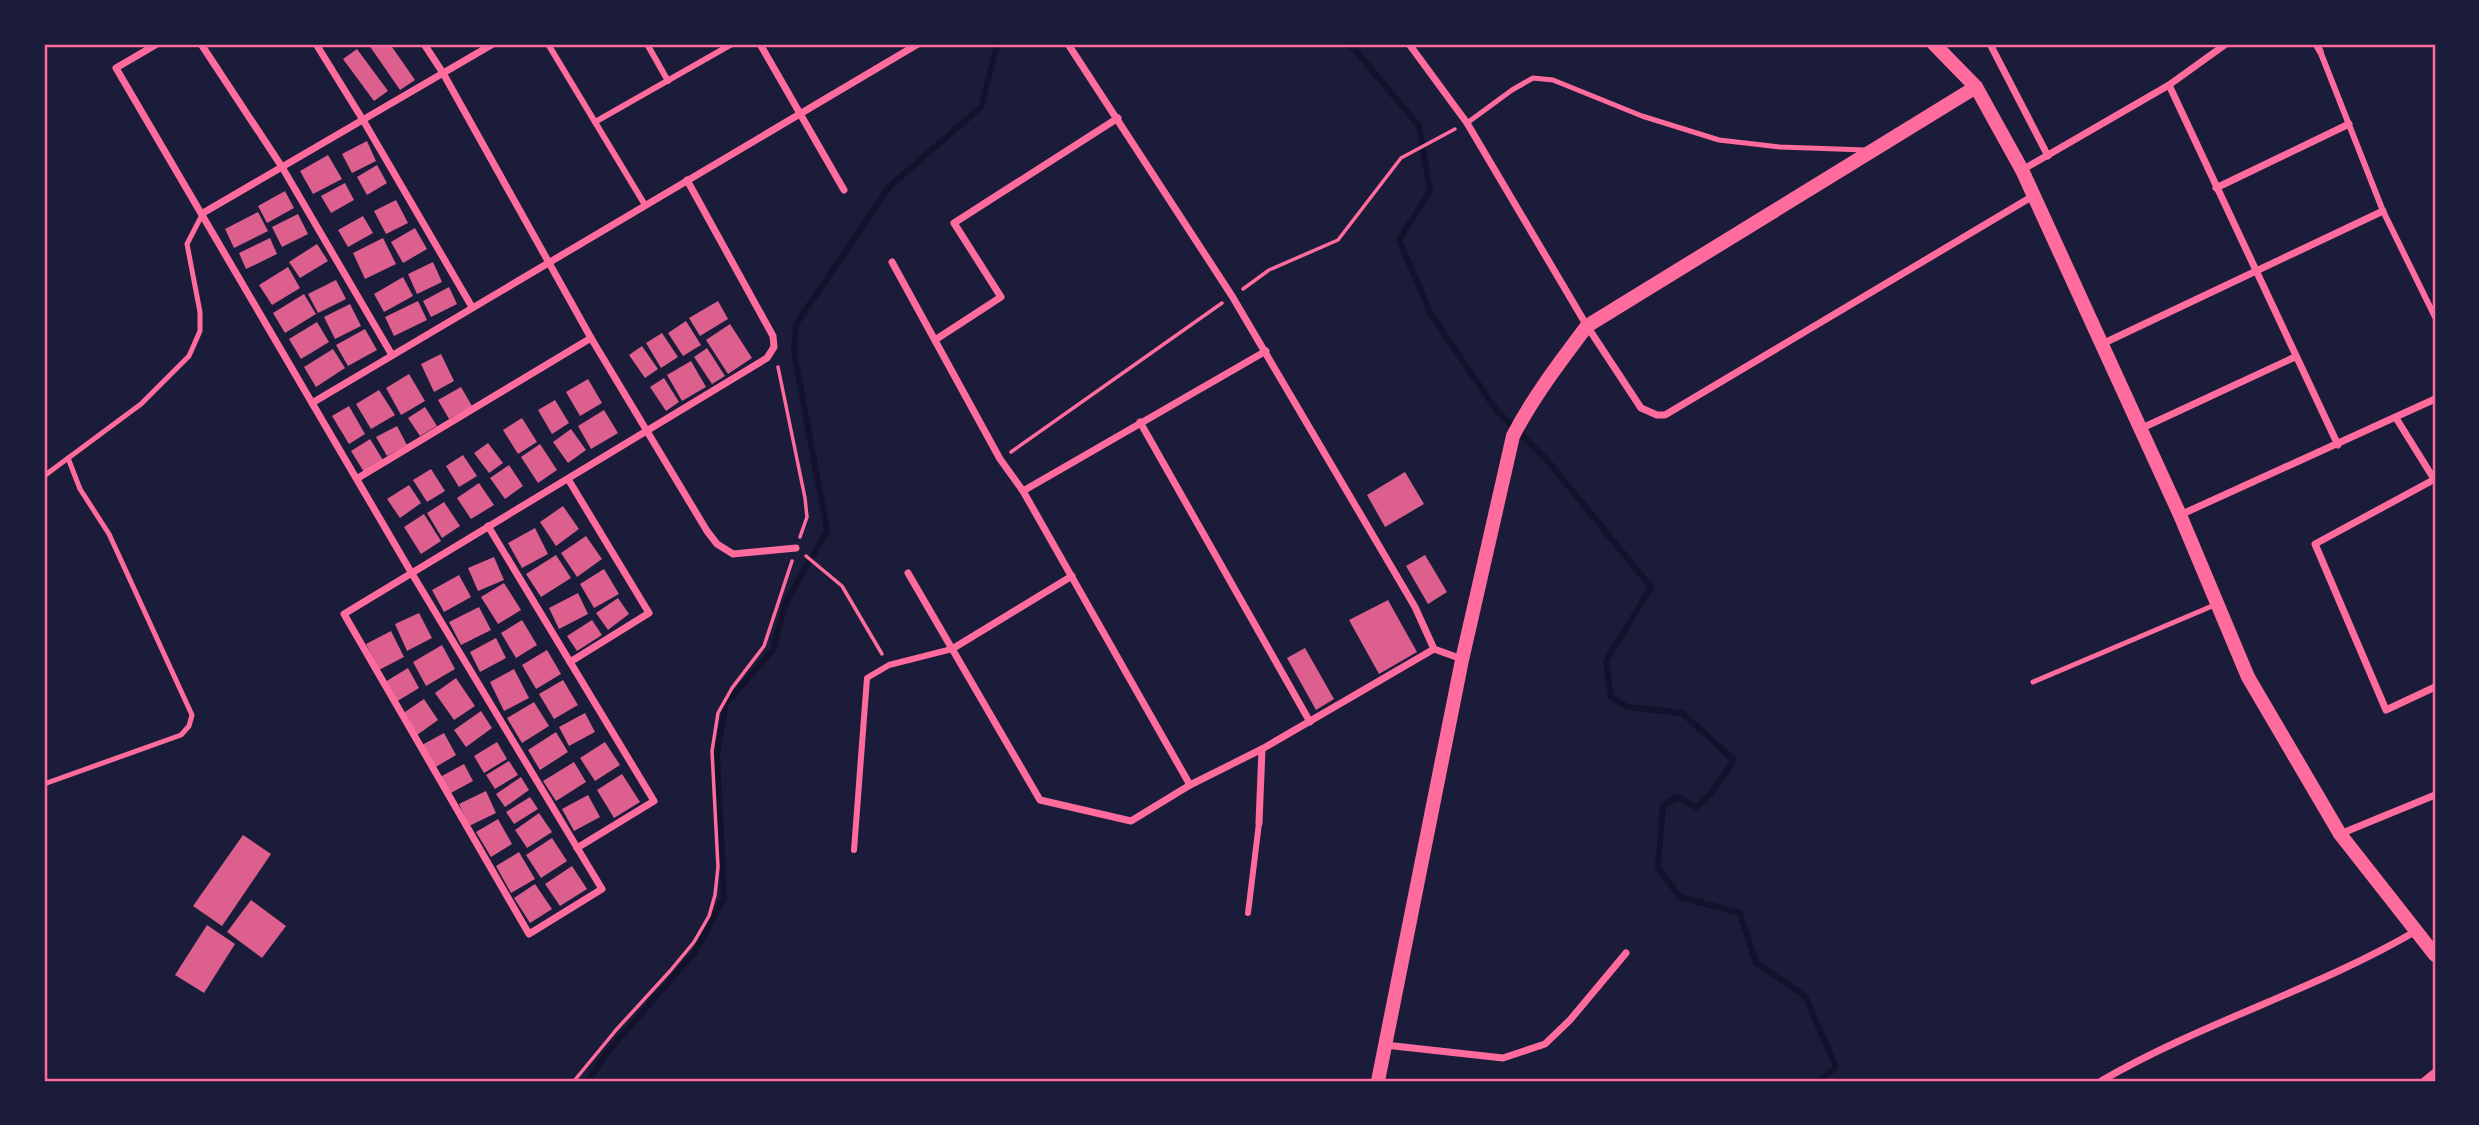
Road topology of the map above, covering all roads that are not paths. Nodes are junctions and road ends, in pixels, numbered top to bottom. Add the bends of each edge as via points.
1 (158, 44) edge
2 (201, 44) edge
3 (316, 44) edge
4 (424, 44) edge
5 (493, 44) edge
6 (548, 44) edge
7 (647, 44) edge
8 (732, 44) edge
9 (760, 44) edge
10 (918, 44) edge
11 (1068, 44) edge
12 (1409, 44) edge
13 (1934, 44) edge
14 (1990, 44) edge
15 (2226, 44) edge
16 (2318, 47) edge
17 (443, 73) junction
18 (668, 81) junction
19 (2169, 85) junction
20 (1976, 87) junction
21 (800, 114) junction
22 (1118, 118) junction
23 (363, 120) junction
24 (595, 122) junction
25 (1467, 123) junction
26 (2349, 124) junction
27 (1874, 151) junction
28 (2048, 156) junction
29 (282, 167) junction
30 (2022, 170) junction
31 (687, 180) junction
32 (2216, 188) junction
33 (844, 190) dead end
34 (2033, 196) junction
35 (645, 205) junction
36 (2383, 211) junction
37 (203, 213) junction
38 (549, 262) junction
39 (892, 262) dead end
40 (2256, 272) junction
41 (472, 307) junction
42 (2435, 317) edge
43 (1587, 326) junction
44 (591, 338) junction
45 (935, 340) junction
46 (2102, 344) junction
47 (1266, 351) junction
48 (392, 355) junction
49 (2295, 357) junction
50 (2435, 399) edge
51 (312, 403) junction
52 (2396, 418) junction
53 (1140, 422) junction
54 (2140, 429) junction
55 (646, 432) junction
56 (2338, 445) junction
57 (68, 458) junction
58 (44, 476) edge
59 (358, 478) junction
60 (568, 478) junction
61 (2435, 479) edge
62 (1023, 491) junction
63 (2180, 515) junction
64 (488, 526) junction
65 (796, 548) road end
66 (411, 572) junction
67 (908, 573) dead end
68 (1072, 576) junction
69 (2217, 603) junction
70 (952, 649) junction
71 (1434, 649) junction
72 (1462, 660) junction
73 (570, 662) junction
74 (2033, 682) dead end
75 (2435, 687) edge
76 (1310, 722) junction
77 (1262, 749) junction
78 (44, 784) edge
79 (1190, 785) junction
80 (2435, 795) edge
81 (1259, 823) joint
82 (2340, 834) junction
83 (576, 848) junction
84 (853, 850) dead end
85 (1248, 913) dead end
86 (2417, 931) junction
87 (1626, 953) dead end
88 (2435, 955) edge
89 (1384, 1045) junction
90 (2435, 1072) edge
91 (1377, 1081) edge
92 (2101, 1081) edge
93 (2424, 1081) edge

1 - 37 street via 117,68
2 - 29 street
3 - 23 street
4 - 17 street
5 - 17 street
6 - 24 street
7 - 18 street
8 - 18 street
9 - 21 street
10 - 21 street
11 - 22 street
12 - 25 street
13 - 20 main road
14 - 28 street
15 - 19 street
16 - 26 street
17 - 23 street
17 - 38 street
18 - 24 street
19 - 28 street
19 - 32 street
20 - 27 main road
20 - 30 main road
21 - 31 street
21 - 33 street
22 - 45 street via 954,223 1002,297
22 - 47 street
23 - 29 street
23 - 41 street
24 - 35 street
25 - 27 lane via 1532,78 1553,80 1642,116 1719,140
25 - 43 street
26 - 32 street
26 - 36 street
27 - 43 main road
28 - 30 street
29 - 37 street
29 - 48 street
30 - 34 main road
31 - 35 street
31 - 55 street via 773,336 774,347 767,358
32 - 40 street
34 - 43 street via 1665,415 1641,408
34 - 46 main road
35 - 38 street
36 - 40 street
36 - 42 street
37 - 51 street
37 - 57 lane via 187,244 200,312 200,331 188,356 141,404
38 - 41 street
38 - 44 street
39 - 45 street
40 - 46 street
40 - 49 street
41 - 48 street
43 - 72 main road via 1548,377 1513,436
44 - 55 street
44 - 59 street
45 - 62 street via 1000,459
46 - 54 main road
47 - 53 street
47 - 71 street via 1415,607
48 - 51 street
49 - 54 street
49 - 56 street
50 - 52 street
51 - 59 street
52 - 56 street
52 - 61 street
53 - 62 street
53 - 76 street
54 - 63 main road
55 - 60 street
55 - 65 street via 707,531 726,551 745,554
56 - 63 street
57 - 58 lane
57 - 78 lane via 80,489 109,534 192,715 190,726 181,735
59 - 66 street
60 - 64 street
60 - 73 street via 649,613
61 - 75 street via 2315,544 2386,710
62 - 68 street
63 - 69 main road
64 - 66 street
64 - 73 street
66 - 83 street
66 - 83 street via 344,614 528,934 602,890
67 - 70 street
68 - 70 street
68 - 79 street
69 - 74 lane
69 - 82 main road via 2248,677
70 - 79 street via 1040,800 1130,821
70 - 84 street via 888,665 867,678
71 - 72 street
71 - 76 street
72 - 89 main road
73 - 83 street via 654,801
76 - 77 street
77 - 79 street
77 - 81 street
80 - 82 street
81 - 85 street
82 - 86 main road
86 - 88 main road
86 - 92 street via 2376,954 2193,1032
87 - 89 street via 1545,1044 1503,1058
89 - 91 main road
90 - 93 street

